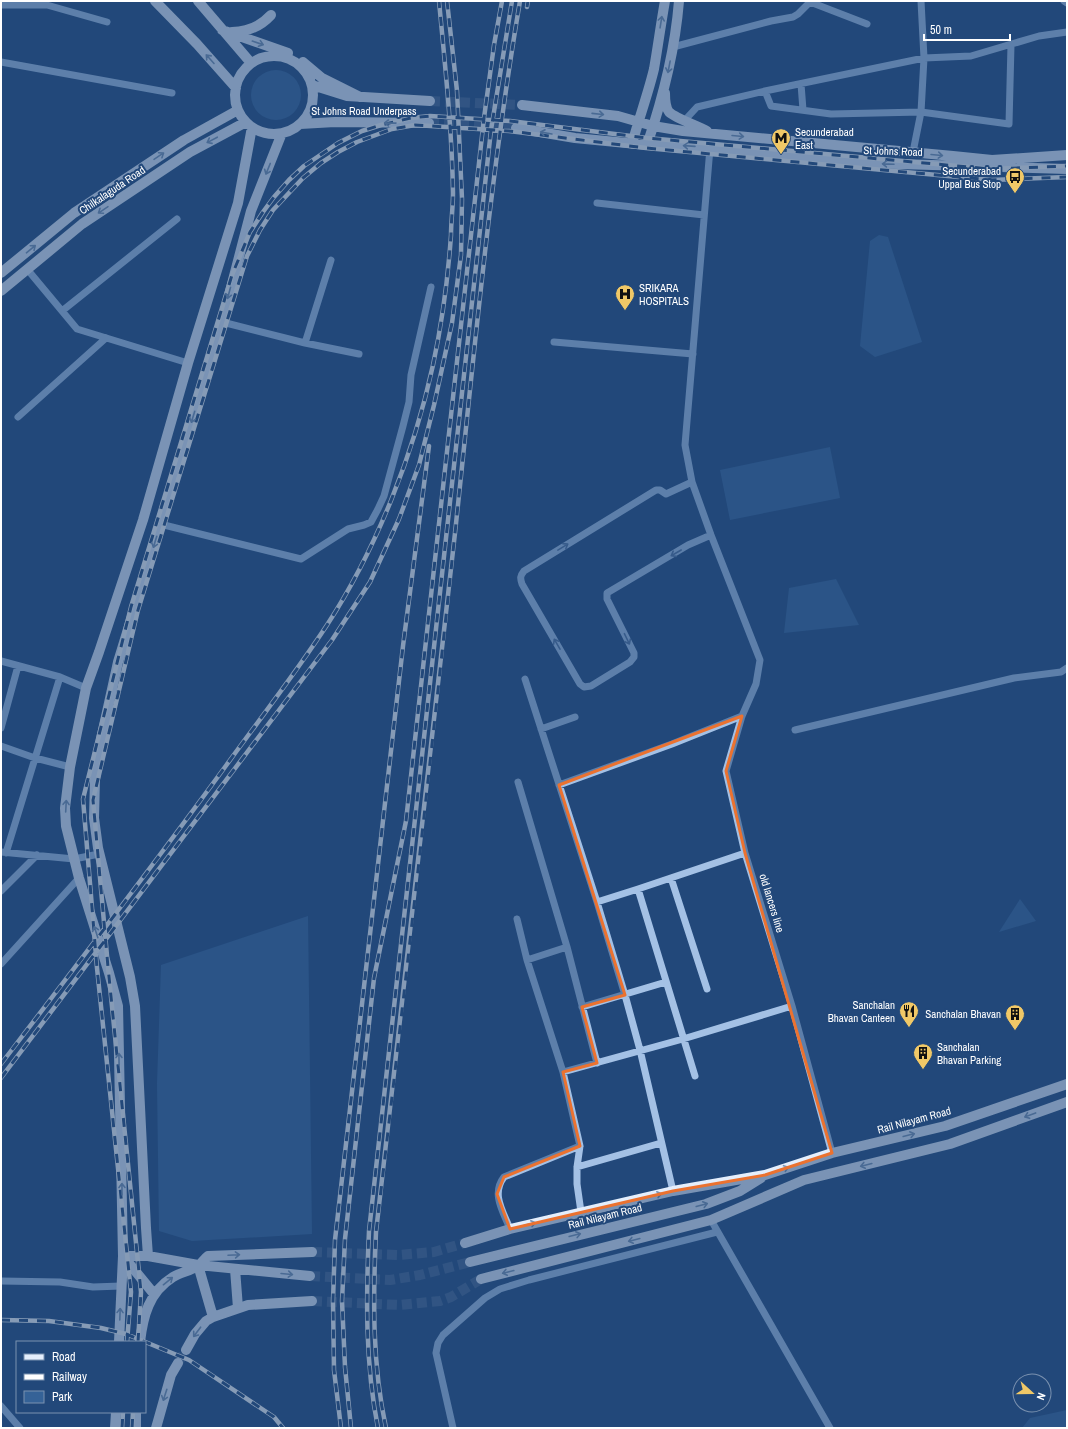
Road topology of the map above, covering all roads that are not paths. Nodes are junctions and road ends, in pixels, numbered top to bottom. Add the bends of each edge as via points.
1 (156, 1) edge
2 (198, 1) edge
3 (664, 1) edge
4 (679, 1) edge
5 (921, 1) edge
6 (1064, 1) edge
7 (811, 2) edge
8 (1067, 3) edge
9 (1, 5) edge
10 (271, 15) dead end
11 (107, 22) dead end
12 (867, 24) dead end
13 (225, 31) junction
14 (1067, 32) edge
15 (1011, 45) junction
16 (673, 47) junction
17 (924, 58) junction
18 (1, 62) edge
19 (251, 63) junction
20 (801, 84) junction
21 (312, 85) junction
22 (236, 88) junction
23 (665, 89) junction
24 (765, 91) junction
25 (172, 93) dead end
26 (360, 97) junction
27 (430, 102) tunnel mouth
28 (522, 105) tunnel mouth
29 (238, 110) junction
30 (803, 110) junction
31 (921, 112) junction
32 (685, 120) junction
33 (638, 121) junction
34 (429, 123) tunnel mouth
35 (300, 124) junction
36 (249, 125) junction
37 (653, 126) junction
38 (516, 128) tunnel mouth
39 (282, 132) junction
40 (713, 134) junction
41 (632, 144) junction
42 (647, 145) junction
43 (710, 148) junction
44 (913, 152) junction
45 (1067, 155) edge
46 (1067, 169) edge
47 (597, 203) dead end
48 (704, 215) junction
49 (177, 219) dead end
50 (331, 260) dead end
51 (28, 269) junction
52 (1, 273) edge
53 (431, 287) dead end
54 (1, 291) edge
55 (62, 311) junction
56 (222, 322) junction
57 (106, 338) junction
58 (305, 342) junction
59 (554, 342) dead end
60 (359, 354) dead end
61 (693, 354) junction
62 (188, 363) junction
63 (18, 417) dead end
64 (692, 482) junction
65 (160, 524) junction
66 (711, 535) junction
67 (1, 661) edge
68 (18, 666) junction
69 (1067, 668) edge
70 (60, 677) junction
71 (525, 679) dead end
72 (86, 688) junction
73 (742, 716) junction
74 (575, 717) dead end
75 (1, 728) edge
76 (541, 729) junction
77 (795, 730) dead end
78 (1, 746) edge
79 (35, 758) junction
80 (70, 768) junction
81 (518, 782) dead end
82 (559, 785) junction
83 (4, 852) edge
84 (745, 853) junction
85 (99, 854) junction
86 (37, 855) junction
87 (74, 859) junction
88 (79, 878) junction
89 (671, 878) junction
90 (638, 889) junction
91 (1, 890) edge
92 (597, 902) junction
93 (517, 919) dead end
94 (567, 947) junction
95 (527, 960) junction
96 (1, 964) edge
97 (666, 982) junction
98 (707, 989) dead end
99 (625, 995) junction
100 (792, 1006) junction
101 (582, 1008) junction
102 (683, 1038) junction
103 (640, 1050) junction
104 (597, 1063) junction
105 (563, 1072) junction
106 (695, 1076) dead end
107 (1067, 1084) edge
108 (1067, 1102) edge
109 (661, 1143) junction
110 (580, 1146) junction
111 (832, 1153) junction
112 (577, 1167) junction
113 (765, 1175) junction
114 (673, 1191) junction
115 (581, 1212) junction
116 (711, 1220) junction
117 (510, 1229) junction
118 (717, 1232) junction
119 (465, 1243) tunnel mouth
120 (312, 1252) tunnel mouth
121 (124, 1256) junction
122 (148, 1256) junction
123 (470, 1262) tunnel mouth
124 (198, 1265) junction
125 (235, 1269) junction
126 (310, 1276) tunnel mouth
127 (481, 1279) tunnel mouth
128 (1, 1281) edge
129 (121, 1286) junction
130 (154, 1294) junction
131 (312, 1301) tunnel mouth
132 (238, 1308) junction
133 (213, 1317) junction
134 (119, 1341) edge
135 (140, 1341) edge
136 (186, 1350) tunnel mouth
137 (178, 1363) tunnel mouth
138 (1, 1406) edge
139 (116, 1413) edge
140 (136, 1413) edge
141 (20, 1428) edge
142 (115, 1428) edge
143 (136, 1428) edge
144 (156, 1428) edge
145 (452, 1428) edge
146 (830, 1428) edge

22 -> 1 main road
2 - 13 main road
33 -> 3 main road via 654,68
4 - 16 main road
5 - 17 street
6 - 8 street
7 - 12 street
7 - 16 street via 793,17 771,20
9 - 11 street via 47,5
10 - 13 main road via 263,24 243,32
13 - 19 main road
13 -> 26 main road via 297,57 322,78
14 - 15 street via 1039,36
15 - 17 street via 971,56
15 - 31 street via 1008,124
16 -> 23 main road
17 - 20 street
17 - 31 street
18 - 25 street
19 - 21 main road via 265,57 288,58 299,64
19 - 22 main road via 241,75
20 - 24 street
20 - 30 street
21 - 26 main road, St Johns Road Underpass via 347,96
21 - 35 main road via 311,106
22 - 29 main road
23 - 32 main road via 668,111
23 - 37 main road
24 - 30 street via 771,106
24 - 32 street via 697,107
26 - 27 main road, St Johns Road Underpass
28 -> 33 main road, St Johns Road via 618,116
29 - 36 main road
52 -> 29 main road, Chilkalaguda Road via 74,213 184,140
30 - 31 street via 831,114
31 - 44 street
32 - 40 main road
33 - 37 main road, St Johns Road
33 - 41 main road
34 -> 35 main road, St Johns Road Underpass
35 - 39 main road
36 - 39 main road via 261,131
36 -> 51 main road, Chilkalaguda Road via 190,152 82,224
36 - 62 main road via 238,203
37 - 40 main road, St Johns Road
37 - 42 main road
41 -> 38 main road, St Johns Road
39 -> 56 main road via 250,211
40 -> 44 main road, St Johns Road
41 - 42 main road, St Johns Road
43 -> 42 main road, St Johns Road
46 -> 43 main road, St Johns Road via 864,163
43 - 48 street
44 -> 45 main road, St Johns Road via 992,160
47 - 48 street
48 - 61 street
49 - 55 street
50 - 58 street
51 - 54 main road, Chilkalaguda Road
51 - 55 street
53 - 65 street via 411,375 403,426 384,496 371,522 348,529 301,559
55 - 57 street via 77,329
56 - 58 street
56 -> 65 main road
57 - 62 street
57 - 63 street
58 - 60 street
59 - 61 street
61 - 64 street via 685,445
62 - 72 main road via 143,520
64 - 66 street
66 -> 64 street via 688,545 607,594 634,657 591,686 580,684 522,584 520,575 656,490 666,494
65 -> 85 main road via 118,662 101,739 95,779 94,818
66 - 73 street, old lancers line via 760,660 756,684
67 - 68 street
68 - 70 street
68 - 75 street
69 - 77 street via 1061,672 1014,678
70 - 72 street
70 - 79 street
71 - 76 street
72 - 80 main road
73 - 82 street
73 - 84 street, old lancers line via 726,771
74 - 76 street
76 - 82 street
78 - 79 street
79 - 80 street
79 - 83 street
87 -> 80 main road via 66,826 65,808
81 - 94 street
82 - 92 street
83 - 86 street
84 - 89 street
84 - 100 street, old lancers line
85 - 87 street
85 - 122 main road via 135,1006
86 - 87 street
86 - 91 street
87 - 88 main road
88 - 96 street
121 -> 88 main road via 118,1006
89 - 90 street
89 - 98 street
90 - 92 street
90 - 97 street
92 - 99 street
93 - 95 street
94 - 95 street
94 - 101 street
95 - 105 street
97 - 99 street
97 - 102 street
99 - 101 street
99 - 103 street
100 - 102 street
100 - 111 street, old lancers line
101 - 104 street
102 - 103 street
102 - 106 street
103 - 104 street
103 - 109 street
104 - 105 street
105 - 110 street
111 -> 107 main road, Rail Nilayam Road via 945,1126
108 -> 116 main road via 950,1144 804,1180
109 - 112 street
109 - 114 street
110 - 112 street
110 - 117 street via 504,1177 497,1194
113 -> 111 main road, Rail Nilayam Road
112 - 115 street via 576,1184
113 - 114 main road, Rail Nilayam Road
123 -> 113 main road, Rail Nilayam Road via 706,1204 740,1191
115 -> 114 main road, Rail Nilayam Road
117 -> 115 main road, Rail Nilayam Road
116 - 118 street
116 -> 127 main road
117 - 119 main road, Rail Nilayam Road
118 - 145 street via 529,1280 500,1289 485,1298 443,1335 438,1343 436,1353
118 - 146 street
124 -> 120 main road via 208,1256
121 - 122 main road
121 - 129 main road
121 - 130 main road
122 - 124 main road
124 - 125 main road
130 -> 124 main road via 172,1277
124 - 133 main road
125 -> 126 main road
125 - 132 main road
128 - 129 street via 60,1282 93,1287
134 -> 129 main road
130 - 135 main road via 146,1308
131 - 132 main road via 248,1305
132 - 133 main road
133 -> 136 main road via 198,1329
137 -> 144 main road via 171,1375
138 - 141 street
139 - 142 main road
140 - 143 main road

